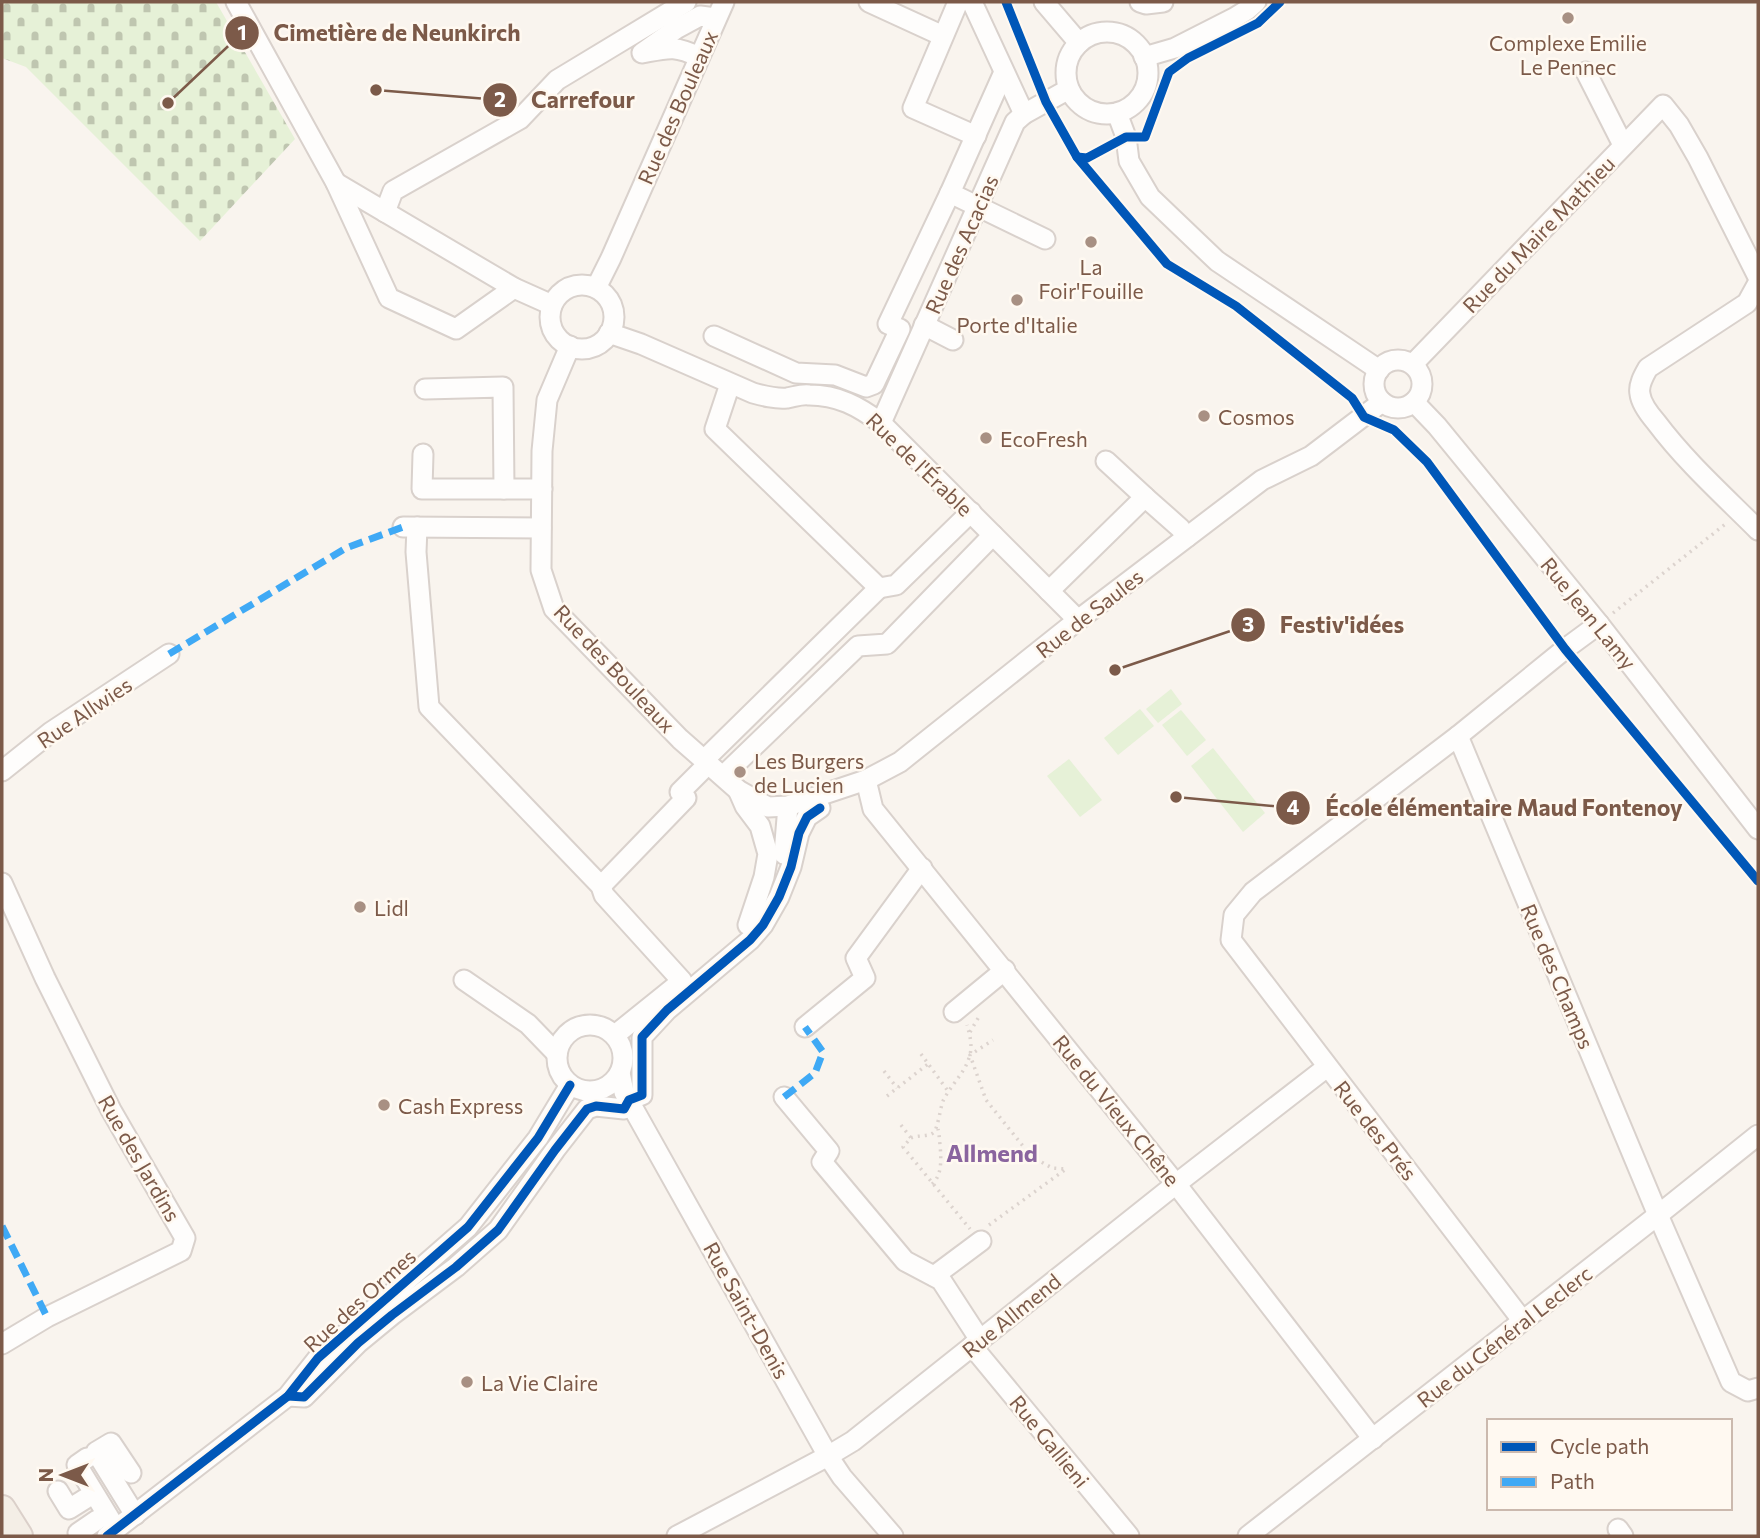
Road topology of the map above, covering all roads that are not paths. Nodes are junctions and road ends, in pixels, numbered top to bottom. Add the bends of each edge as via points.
1 (236, 2) edge
2 (686, 2) edge
3 (869, 2) edge
4 (958, 2) edge
5 (972, 2) edge
6 (1044, 2) edge
7 (1140, 2) edge
8 (1163, 2) edge
9 (720, 10) edge
10 (1253, 11) edge
11 (943, 36) junction
12 (1079, 43) junction
13 (699, 57) junction
14 (1144, 57) junction
15 (1004, 72) junction
16 (1586, 72) dead end
17 (1069, 89) junction
18 (1117, 113) junction
19 (1024, 114) junction
20 (976, 136) junction
21 (1623, 145) junction
22 (336, 183) junction
23 (950, 193) junction
24 (978, 207) junction
25 (385, 212) junction
26 (1045, 239) dead end
27 (1758, 277) edge
28 (1758, 283) edge
29 (514, 288) junction
30 (596, 288) junction
31 (552, 305) junction
32 (900, 329) junction
33 (921, 331) junction
34 (609, 333) junction
35 (714, 336) dead end
36 (953, 341) dead end
37 (570, 346) junction
38 (1413, 364) junction
39 (1379, 370) junction
40 (730, 384) junction
41 (425, 388) dead end
42 (1382, 402) junction
43 (1415, 402) junction
44 (881, 423) junction
45 (423, 454) dead end
46 (1106, 461) dead end
47 (505, 489) junction
48 (542, 489) junction
49 (1145, 497) junction
50 (971, 512) junction
51 (541, 528) junction
52 (1758, 530) edge
53 (993, 535) junction
54 (1187, 537) junction
55 (880, 588) junction
56 (1049, 591) junction
57 (1078, 620) junction
58 (1599, 624) junction
59 (169, 654) dead end
60 (1458, 736) junction
61 (712, 767) junction
62 (2, 771) edge
63 (866, 780) junction
64 (738, 790) junction
65 (788, 806) junction
66 (820, 808) dead end
67 (1758, 829) edge
68 (762, 834) junction
69 (922, 868) junction
70 (2, 883) edge
71 (601, 886) junction
72 (748, 925) junction
73 (1005, 970) junction
74 (464, 980) dead end
75 (682, 981) junction
76 (956, 1010) road end
77 (528, 1024) junction
78 (805, 1027) dead end
79 (574, 1029) junction
80 (615, 1035) junction
81 (557, 1054) junction
82 (1327, 1067) junction
83 (620, 1073) junction
84 (570, 1085) junction
85 (784, 1097) dead end
86 (629, 1100) junction
87 (1758, 1135) edge
88 (1177, 1184) junction
89 (1658, 1215) junction
90 (978, 1238) road end
91 (934, 1276) junction
92 (1522, 1320) junction
93 (976, 1343) junction
94 (2, 1344) edge
95 (1753, 1389) edge
96 (288, 1396) junction
97 (1373, 1439) junction
98 (828, 1456) junction
99 (87, 1459) junction
100 (131, 1473) dead end
101 (58, 1490) dead end
102 (2, 1510) edge
103 (108, 1521) edge
104 (74, 1525) dead end
105 (19, 1536) edge
106 (677, 1536) edge
107 (893, 1536) edge
108 (1129, 1536) edge
109 (1248, 1536) edge

1 - 22 street
2 - 25 street via 556,80 520,118 393,191
3 - 11 street
4 - 11 street
5 - 15 street
6 - 12 street
7 - 8 street
9 - 13 street, Rue des Bouleaux
9 - 13 street via 676,29 642,53 681,48
10 - 14 street via 1175,48
11 - 20 street via 913,108
12 - 14 street via 1089,36 1117,33 1133,42
12 - 17 street via 1066,69
13 - 30 street, Rue des Bouleaux
14 - 18 street via 1148,73 1144,90 1133,105
15 - 19 street
15 - 20 street
16 - 21 street
17 - 18 street via 1086,109
17 - 19 street, Rue des Acacias
18 - 39 street via 1129,161 1150,197 1217,261
19 - 24 street, Rue des Acacias via 1015,122
20 - 23 street
21 - 27 street, Rue du Maire Mathieu via 1663,105 1698,158
21 - 38 street, Rue du Maire Mathieu
22 - 25 street
22 - 29 street via 388,298 456,329
23 - 24 street
23 - 32 street via 888,324
24 - 26 street
24 - 33 street, Rue des Acacias
25 - 29 street
28 - 52 street via 1747,303 1648,368 1640,394 1673,444
29 - 31 street
30 - 31 street via 575,285 558,295
30 - 34 street via 610,301 613,323
31 - 37 street via 553,331
32 - 33 street
32 - 35 street via 874,384 866,387 835,375 796,373
33 - 36 street
33 - 44 street, Rue des Acacias
34 - 37 street via 595,346
34 - 40 street, Rue de l'Érable
37 - 48 street, Rue des Bouleaux via 547,400
38 - 39 street via 1388,362
38 - 43 street via 1421,375 1422,389
39 - 42 street via 1374,383
40 - 44 street, Rue de l'Érable via 770,398 832,397
40 - 55 street via 715,429
41 - 47 street via 503,387
42 - 43 street via 1404,408
42 - 54 street, Rue de Saules via 1311,456 1262,480
43 - 58 street, Rue Jean Lamy
44 - 50 street, Rue de l'Érable
45 - 47 street via 422,489
46 - 49 street
47 - 48 street
48 - 51 street, Rue des Bouleaux
49 - 54 street
49 - 56 street
50 - 53 street, Rue de l'Érable
50 - 55 street via 895,585
51 - 61 street, Rue des Bouleaux via 541,570 554,609
51 - 71 street via 410,527 429,707
53 - 56 street, Rue de l'Érable
53 - 61 street via 887,644 858,646
54 - 57 street, Rue de Saules
55 - 61 street
56 - 57 street, Rue de l'Érable
57 - 63 street, Rue de Saules via 900,762
58 - 60 street
58 - 67 street, Rue Jean Lamy
59 - 62 street, Rue Allwies via 51,732
60 - 82 street, Rue des Prés via 1253,892 1234,915 1231,940
60 - 89 street, Rue des Champs
61 - 64 street, Rue des Bouleaux
61 - 71 street
63 - 65 street, Rue de Saules
63 - 69 street, Rue du Vieux Chêne via 873,809
64 - 65 street, Rue des Bouleaux via 768,807
64 - 68 street
65 - 68 street
65 - 72 street via 782,871 771,903
66 - 86 street via 807,817 799,832 791,867 763,925 642,1037 642,1095
68 - 72 street via 768,854
69 - 73 street, Rue du Vieux Chêne
69 - 78 street via 856,958 865,978
70 - 94 street, Rue des Jardins via 111,1110 186,1238 181,1251
71 - 75 street via 604,895
72 - 75 street
73 - 76 street
73 - 88 street, Rue du Vieux Chêne
74 - 77 street
75 - 80 street
77 - 79 street
77 - 81 street
79 - 80 street via 595,1025
79 - 81 street
80 - 83 street via 624,1054
81 - 84 street via 560,1071
82 - 88 street, Rue Allmend
82 - 92 street, Rue des Prés
83 - 84 street via 603,1089 580,1090
83 - 86 street, Rue Saint-Denis
84 - 96 street, Rue des Ormes via 538,1138 468,1227 318,1358
85 - 91 street via 830,1151 822,1162 850,1196 905,1261
86 - 96 street via 624,1109 587,1109 498,1230 358,1343 304,1397
86 - 98 street, Rue Saint-Denis
87 - 89 street, Rue du Général Leclerc
88 - 93 street, Rue Allmend
88 - 97 street, Rue du Vieux Chêne
89 - 92 street, Rue du Général Leclerc
89 - 95 street, Rue des Champs via 1731,1382
90 - 91 street
91 - 93 street, Rue Gallieni via 941,1280
92 - 97 street, Rue du Général Leclerc
93 - 98 street, Rue Allmend
93 - 108 street, Rue Gallieni
96 - 103 street, Rue des Ormes
97 - 109 street, Rue du Général Leclerc
98 - 106 street, Rue Allmend
98 - 107 street, Rue Saint-Denis
99 - 100 street via 110,1443
99 - 103 street
99 - 103 street via 68,1472
101 - 103 street via 69,1509
102 - 105 main road
103 - 104 street, Rue des Ormes

